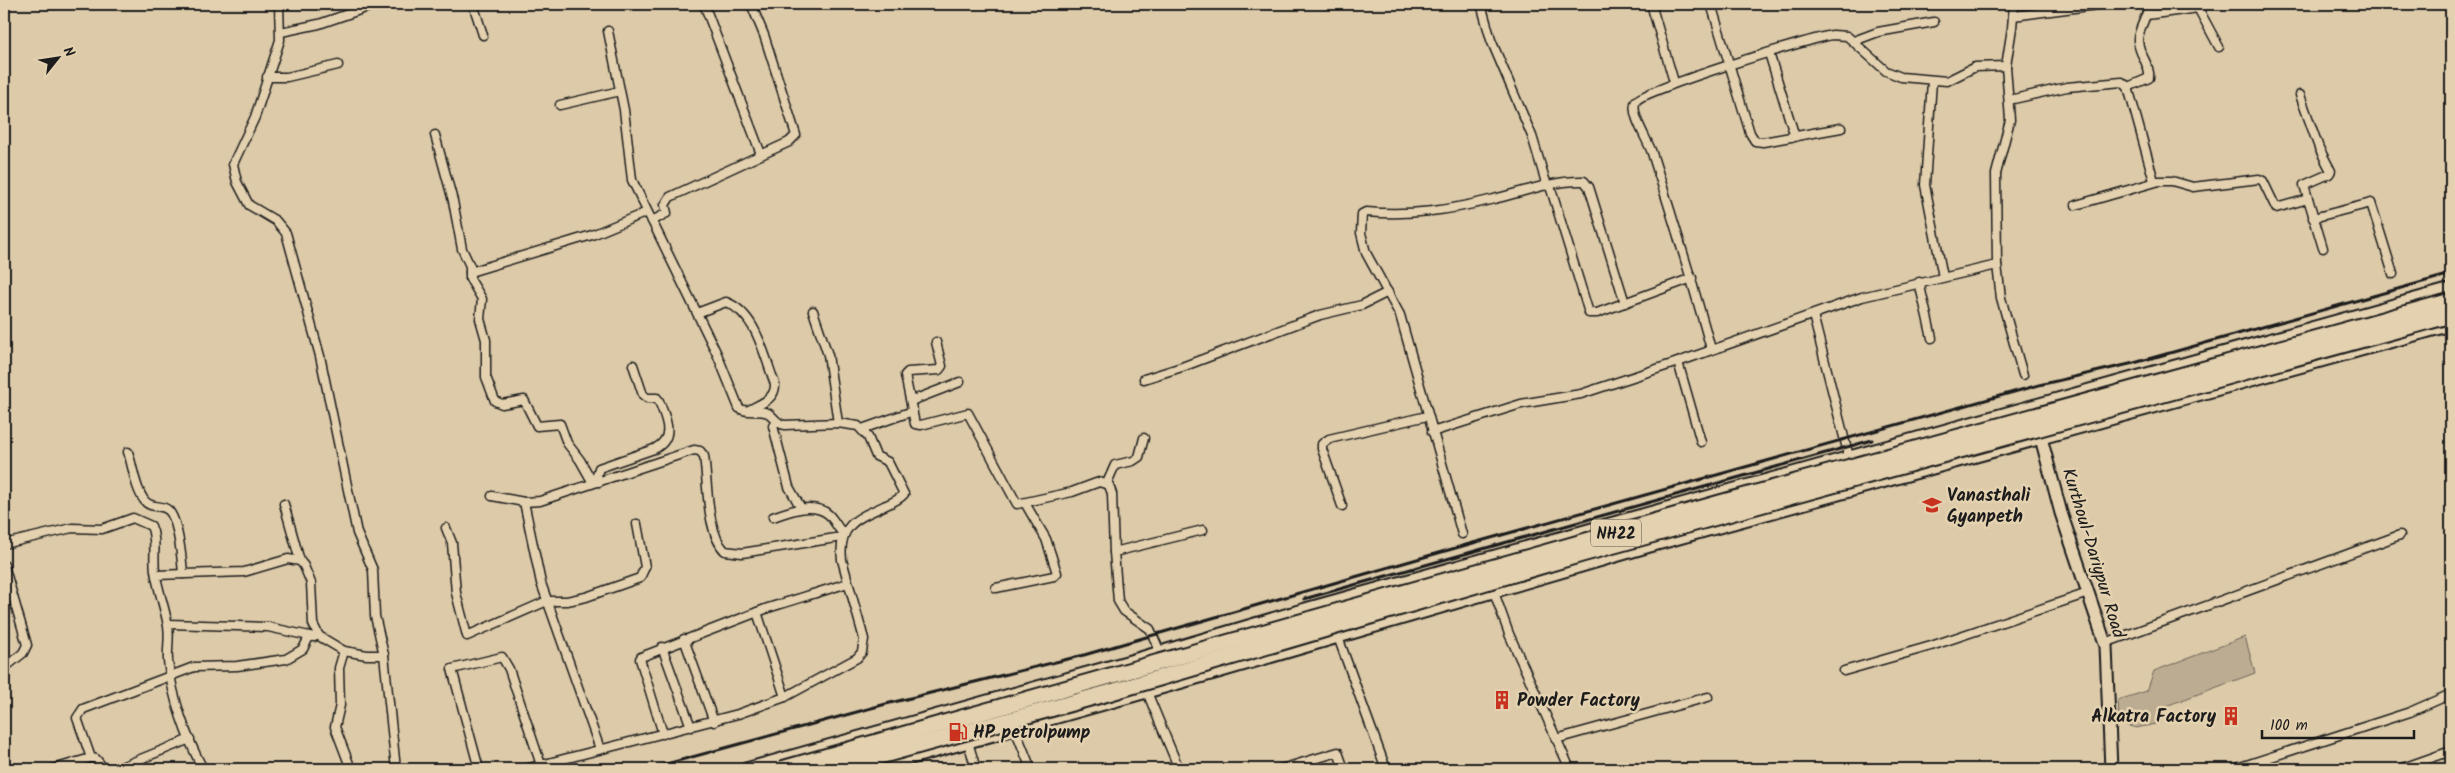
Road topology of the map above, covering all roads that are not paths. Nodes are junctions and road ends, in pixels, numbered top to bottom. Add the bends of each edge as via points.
1 (278, 4) edge
2 (377, 4) edge
3 (473, 4) edge
4 (704, 4) edge
5 (751, 4) edge
6 (1481, 4) edge
7 (1651, 4) edge
8 (1711, 4) edge
9 (2014, 4) edge
10 (2106, 4) edge
11 (2149, 4) edge
12 (2147, 15) junction
13 (2013, 16) junction
14 (1934, 22) dead end
15 (608, 31) dead end
16 (281, 32) junction
17 (482, 35) dead end
18 (1854, 41) junction
19 (2219, 47) dead end
20 (1769, 53) junction
21 (338, 65) dead end
22 (1730, 65) junction
23 (2006, 66) junction
24 (266, 78) junction
25 (1932, 80) junction
26 (1674, 82) junction
27 (2128, 87) junction
28 (620, 91) junction
29 (2300, 95) dead end
30 (2009, 100) junction
31 (560, 105) dead end
32 (1840, 128) dead end
33 (435, 135) dead end
34 (1795, 137) junction
35 (760, 154) junction
36 (2156, 182) junction
37 (1548, 186) junction
38 (2308, 199) junction
39 (2076, 205) dead end
40 (647, 212) junction
41 (2314, 218) junction
42 (652, 221) junction
43 (2323, 248) dead end
44 (1997, 265) junction
45 (470, 272) junction
46 (2393, 274) dead end
47 (1943, 277) junction
48 (1692, 278) junction
49 (1919, 282) junction
50 (2451, 289) edge
51 (1388, 292) junction
52 (2436, 294) junction
53 (2451, 301) edge
54 (1625, 303) junction
55 (813, 311) dead end
56 (697, 313) junction
57 (1813, 315) junction
58 (2449, 322) edge
59 (1932, 338) dead end
60 (936, 342) dead end
61 (1711, 350) junction
62 (1678, 362) junction
63 (633, 365) dead end
64 (2023, 375) dead end
65 (1144, 378) dead end
66 (960, 382) dead end
67 (911, 400) junction
68 (747, 411) junction
69 (913, 411) junction
70 (1427, 416) junction
71 (838, 423) junction
72 (1964, 424) junction
73 (773, 426) dead end
74 (862, 429) junction
75 (1432, 432) junction
76 (1144, 438) dead end
77 (2041, 438) junction
78 (1700, 442) dead end
79 (128, 452) dead end
80 (1849, 457) junction
81 (1973, 457) junction
82 (596, 483) junction
83 (1107, 484) junction
84 (492, 496) dead end
85 (524, 502) junction
86 (1025, 503) junction
87 (284, 504) dead end
88 (1342, 506) dead end
89 (801, 508) junction
90 (773, 517) dead end
91 (636, 524) dead end
92 (446, 528) dead end
93 (1203, 530) dead end
94 (1462, 534) dead end
95 (843, 535) junction
96 (2400, 535) dead end
97 (4, 544) edge
98 (1114, 552) junction
99 (300, 561) junction
100 (4, 565) edge
101 (183, 574) junction
102 (156, 575) junction
103 (1428, 575) junction
104 (848, 583) junction
105 (996, 588) dead end
106 (1494, 592) junction
107 (2088, 593) junction
108 (547, 601) junction
109 (1436, 609) junction
110 (757, 612) junction
111 (168, 624) junction
112 (319, 636) junction
113 (309, 637) junction
114 (1338, 637) junction
115 (684, 639) junction
116 (2105, 643) junction
117 (662, 647) junction
118 (344, 651) junction
119 (1160, 652) junction
120 (384, 655) junction
121 (4, 668) edge
122 (1844, 671) dead end
123 (171, 674) junction
124 (1147, 692) junction
125 (2451, 694) edge
126 (786, 697) junction
127 (1708, 697) dead end
128 (945, 713) junction
129 (714, 722) junction
130 (691, 727) junction
131 (1015, 729) junction
132 (664, 734) junction
133 (190, 739) junction
134 (1556, 739) junction
135 (968, 742) junction
136 (955, 746) junction
137 (600, 749) junction
138 (2451, 751) edge
139 (91, 758) junction
140 (541, 765) junction
141 (53, 769) edge
142 (104, 769) edge
143 (116, 769) edge
144 (203, 769) edge
145 (351, 769) edge
146 (396, 769) edge
147 (479, 769) edge
148 (526, 769) edge
149 (746, 769) edge
150 (782, 769) edge
151 (833, 769) edge
152 (872, 769) edge
153 (976, 769) edge
154 (1031, 769) edge
155 (1180, 769) edge
156 (1281, 769) edge
157 (1344, 769) edge
158 (1386, 769) edge
159 (1570, 769) edge
160 (2111, 769) edge
161 (2234, 769) edge
162 (2400, 769) edge

1 - 16 street
2 - 16 street via 319,24
3 - 17 street
4 - 35 street
5 - 35 street via 796,135 789,142
6 - 37 street via 1491,40 1532,136
7 - 26 street
8 - 22 street
9 - 13 street
10 - 13 street
11 - 12 street
12 - 19 street via 2198,8
12 - 27 street via 2138,42 2149,78
13 - 23 street
14 - 18 street via 1878,32
15 - 28 street
16 - 24 street
18 - 20 street via 1840,34 1825,36
18 - 25 street via 1891,74
20 - 22 street
20 - 34 street
21 - 24 street
22 - 26 street
22 - 34 street via 1755,141
23 - 25 street via 1975,67 1952,80
23 - 30 street
24 - 120 street via 255,117 235,157 234,172 249,205 276,221 289,241 320,356 356,533 373,570 375,616
25 - 47 street via 1925,185
26 - 48 street via 1640,96 1634,111 1648,140
27 - 30 street via 2116,81 2067,87
27 - 36 street
28 - 31 street
28 - 40 street via 629,170
29 - 38 street via 2316,142 2331,171 2304,184
30 - 44 street via 2010,120 1996,174
32 - 34 street
33 - 45 street
35 - 42 street via 670,197 665,205 666,213
36 - 38 street via 2193,187 2259,179 2276,208
36 - 39 street
37 - 51 street via 1444,211 1363,213 1360,230 1366,253
37 - 54 street via 1581,181 1588,184
37 - 54 street via 1588,311 1593,314
38 - 41 street
40 - 42 street
40 - 45 street via 592,234
41 - 43 street
41 - 46 street via 2371,203
42 - 56 street
44 - 47 street
44 - 64 street via 2001,298
45 - 82 street via 470,279 482,299 480,319 486,340 486,377 495,401 502,404 524,400 537,426 560,424 567,443
47 - 49 street
48 - 54 street
48 - 61 street
49 - 57 street via 1862,297
49 - 59 street
50 - 52 street
51 - 65 street via 1362,305 1320,315
51 - 70 street via 1406,335
52 - 58 street
52 - 72 street
53 - 150 highway, NH22, bridge via 1710,506
55 - 71 street via 828,355
56 - 68 street via 736,403
56 - 68 street via 726,302 749,319 775,390 774,395
57 - 61 street
57 - 80 street
58 - 77 street
58 - 151 highway, NH22, bridge via 1582,554 1099,696
60 - 67 street via 942,362 939,370 906,374
61 - 62 street
62 - 75 street via 1581,394 1521,404
62 - 78 street
63 - 82 street via 644,397 659,401 668,423 668,432 654,450 599,468
66 - 67 street
67 - 69 street
68 - 71 street via 767,413 785,425
69 - 74 street
69 - 86 street via 918,425 968,413 1015,503
70 - 75 street
70 - 88 street via 1329,439 1322,444
71 - 74 street via 853,424
72 - 80 street
72 - 81 street
73 - 89 street via 789,486
74 - 95 street via 876,456 888,462 904,494 859,519
75 - 94 street
76 - 83 street via 1139,457 1115,465
77 - 81 street
77 - 107 street, Kurthoul-Dariypur Road via 2061,513
79 - 101 street via 143,499 150,506 166,508 172,516
80 - 103 street
81 - 106 street
82 - 85 street via 540,501
82 - 95 street via 694,450 700,451 704,456 709,506 716,535 725,551 742,553
83 - 86 street via 1094,483 1072,492
83 - 98 street via 1112,494
84 - 85 street
85 - 108 street
86 - 105 street via 1046,539 1058,573
87 - 99 street
89 - 90 street
89 - 95 street via 829,515
91 - 108 street via 645,567 640,578 586,597
92 - 108 street via 452,543 456,594 466,636
93 - 98 street
95 - 104 street via 841,548
96 - 116 street
97 - 102 street via 72,528 102,529 137,519 153,530
98 - 119 street via 1120,607 1150,629
99 - 101 street via 288,559 244,572
99 - 112 street via 311,583 313,624
100 - 121 street via 27,644 23,654
101 - 102 street
102 - 111 street
103 - 109 street
103 - 119 street
104 - 110 street
104 - 126 street via 864,639 862,652 849,664
106 - 109 street
106 - 134 street via 1509,634
107 - 116 street, Kurthoul-Dariypur Road
107 - 122 street via 1931,646
108 - 137 street
109 - 114 street
110 - 115 street
110 - 126 street
111 - 113 street via 268,627
111 - 123 street
112 - 113 street
112 - 118 street
113 - 123 street via 303,649 286,659 238,666 202,666
114 - 124 street
114 - 158 street
115 - 117 street
115 - 129 street
116 - 160 street, Kurthoul-Dariypur Road
117 - 130 street
117 - 132 street via 640,659
118 - 120 street
118 - 145 street via 339,668 340,704 335,727
119 - 128 street
120 - 146 street
123 - 133 street
123 - 139 street via 83,709 78,714 78,724
124 - 131 street
124 - 155 street
125 - 161 street via 2410,712
126 - 129 street
127 - 134 street
128 - 136 street
128 - 149 street
129 - 130 street
130 - 132 street
131 - 135 street
131 - 154 street
132 - 137 street
133 - 143 street
133 - 144 street
134 - 159 street
135 - 136 street
135 - 153 street
136 - 152 street
137 - 140 street
138 - 162 street
139 - 141 street
139 - 142 street
140 - 147 street via 509,669 502,657 452,669
140 - 148 street
156 - 157 street via 1338,752

